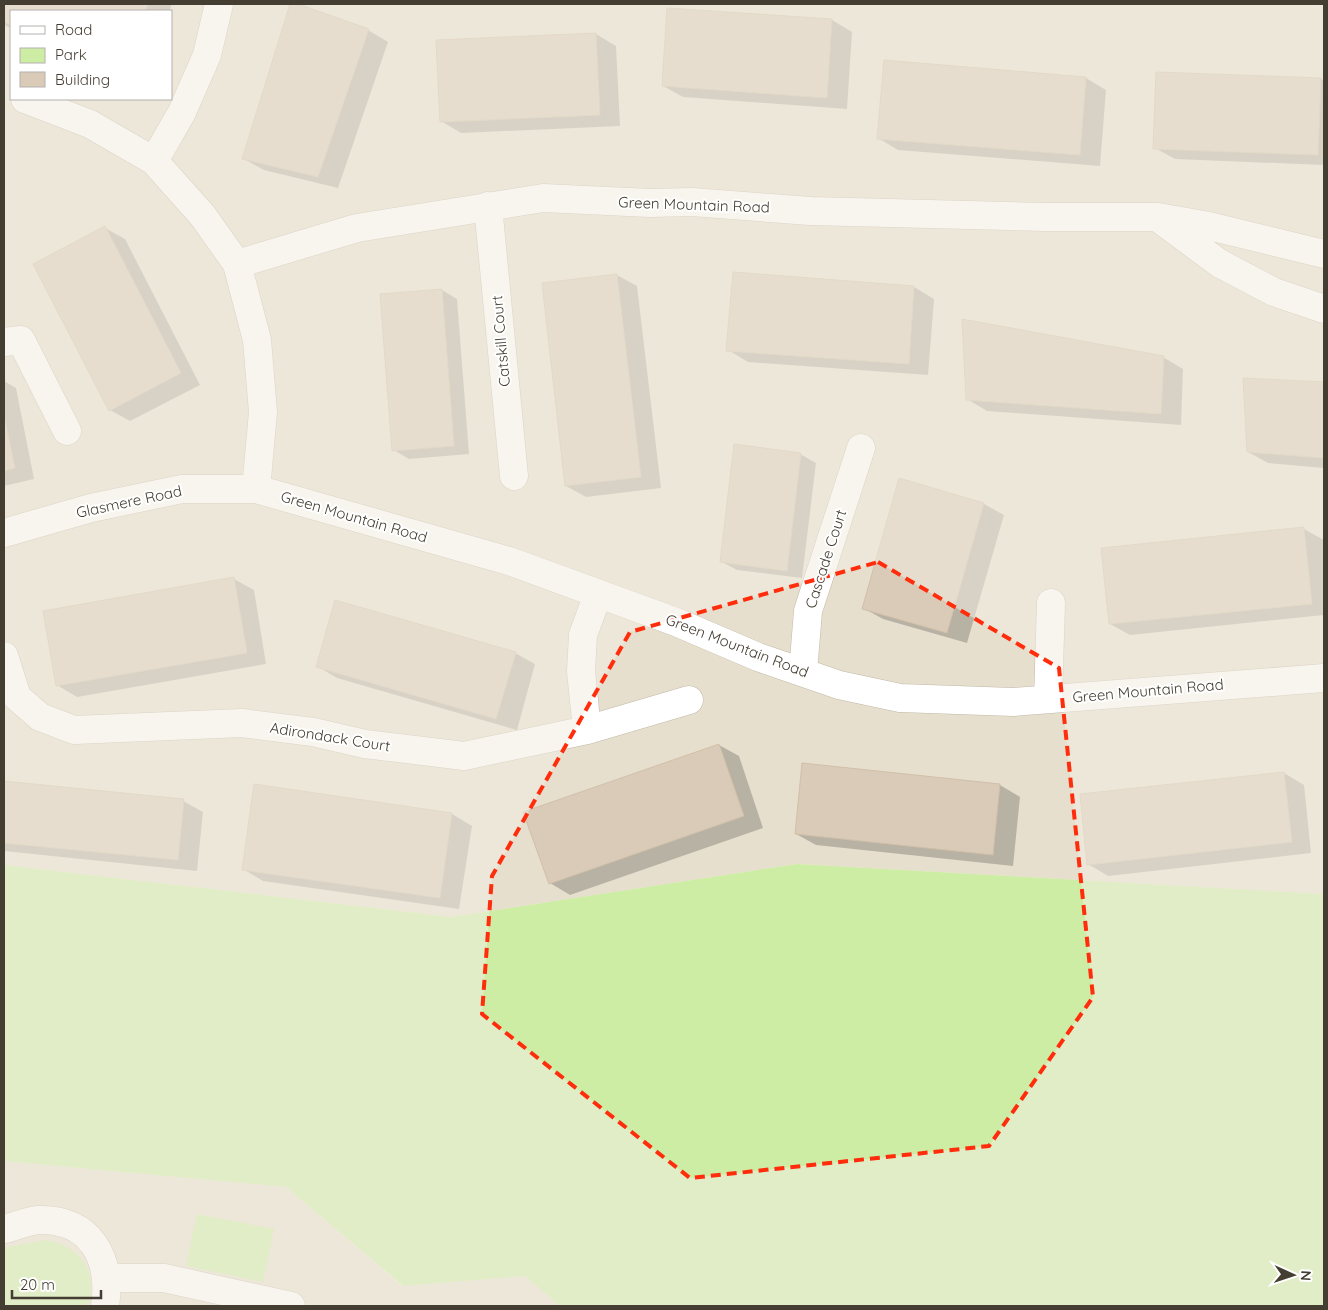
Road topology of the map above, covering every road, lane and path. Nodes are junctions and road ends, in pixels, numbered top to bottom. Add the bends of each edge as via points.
1 (219, 4) edge
2 (28, 100) edge
3 (154, 161) junction
4 (488, 206) junction
5 (1158, 217) junction
6 (1324, 254) edge
7 (237, 264) junction
8 (1324, 309) edge
9 (4, 342) edge
10 (66, 431) dead end
11 (861, 448) dead end
12 (514, 476) dead end
13 (256, 489) junction
14 (4, 534) edge
15 (598, 594) junction
16 (1051, 604) dead end
17 (4, 656) edge
18 (803, 672) junction
19 (1324, 678) edge
20 (689, 700) dead end
21 (1048, 700) junction
22 (587, 730) junction
23 (4, 1229) edge
24 (107, 1278) junction
25 (105, 1306) edge
26 (291, 1306) edge

1 - 3 street via 207,55 182,112
2 - 3 street via 90,124
3 - 7 street via 203,216
4 - 5 street, Green Mountain Road via 543,198 692,202 810,211
4 - 7 street, Green Mountain Road via 357,228
4 - 12 street, Catskill Court
5 - 6 street, Green Mountain Road
5 - 8 street via 1219,263 1274,292
7 - 13 street via 257,340 263,412
9 - 10 street via 21,340
11 - 18 street, Cascade Court via 808,611
13 - 14 street, Glasmere Road via 182,490 91,508
13 - 15 street, Green Mountain Road via 509,561
15 - 18 street, Green Mountain Road
15 - 22 street via 584,635 581,671
16 - 21 street
17 - 22 street, Adirondack Court via 16,697 40,717 74,730 242,723 313,732 365,744 464,756
18 - 21 street, Green Mountain Road via 839,685 900,698
19 - 21 street, Green Mountain Road
20 - 22 street, Adirondack Court
23 - 24 street via 38,1220 69,1225 90,1238 105,1262
24 - 25 street
24 - 26 street via 164,1278

